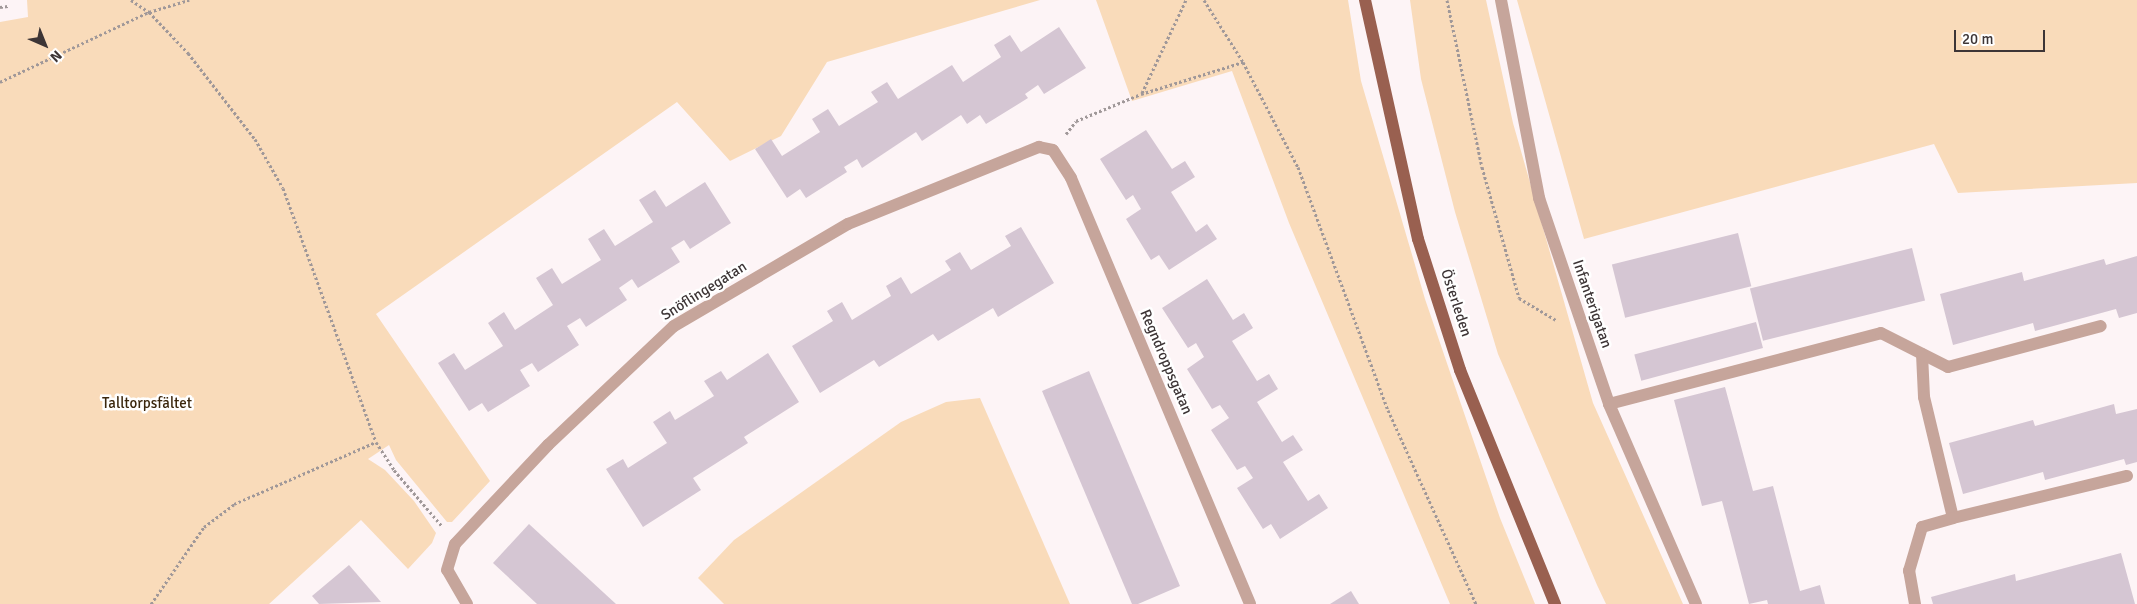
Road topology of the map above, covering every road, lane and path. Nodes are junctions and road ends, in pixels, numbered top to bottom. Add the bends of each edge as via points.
1 (131, 0) edge
2 (189, 0) edge
3 (1186, 0) edge
4 (1204, 0) edge
5 (1365, 0) edge
6 (1447, 0) edge
7 (1501, 0) edge
8 (8, 6) dead end
9 (0, 7) edge
10 (149, 12) junction
11 (1243, 62) junction
12 (0, 82) edge
13 (1141, 94) junction
14 (1053, 150) junction
15 (1580, 319) junction
16 (2102, 326) dead end
17 (1922, 354) junction
18 (1609, 404) junction
19 (376, 442) junction
20 (2127, 476) dead end
21 (1953, 518) junction
22 (456, 544) junction
23 (152, 604) edge
24 (467, 604) edge
25 (1250, 604) edge
26 (1476, 604) edge
27 (1555, 604) edge
28 (1696, 604) edge
29 (1915, 604) edge

1 - 10 path
2 - 10 path
3 - 13 path
4 - 11 path
5 - 27 main road, Österleden via 1418,239 1460,370
6 - 15 path via 1482,166 1519,298 1563,324
7 - 15 street, Infanterigatan via 1539,198
8 - 9 path
10 - 12 path
10 - 19 path via 223,95 283,188
11 - 13 path
11 - 26 path via 1298,167 1388,410
13 - 14 path via 1076,121
14 - 22 street, Snöflingegatan via 1039,147 848,224 674,326 548,445
14 - 25 street, Regndroppsgatan via 1063,162 1086,214
15 - 18 street, Infanterigatan
16 - 17 street via 1948,367
17 - 18 street via 1881,333
17 - 21 street via 1924,397
18 - 28 street, Infanterigatan
19 - 22 path
19 - 23 path via 234,504 204,526
20 - 21 street
21 - 29 street via 1922,526 1909,571
22 - 24 street, Snöflingegatan via 447,570 451,583

